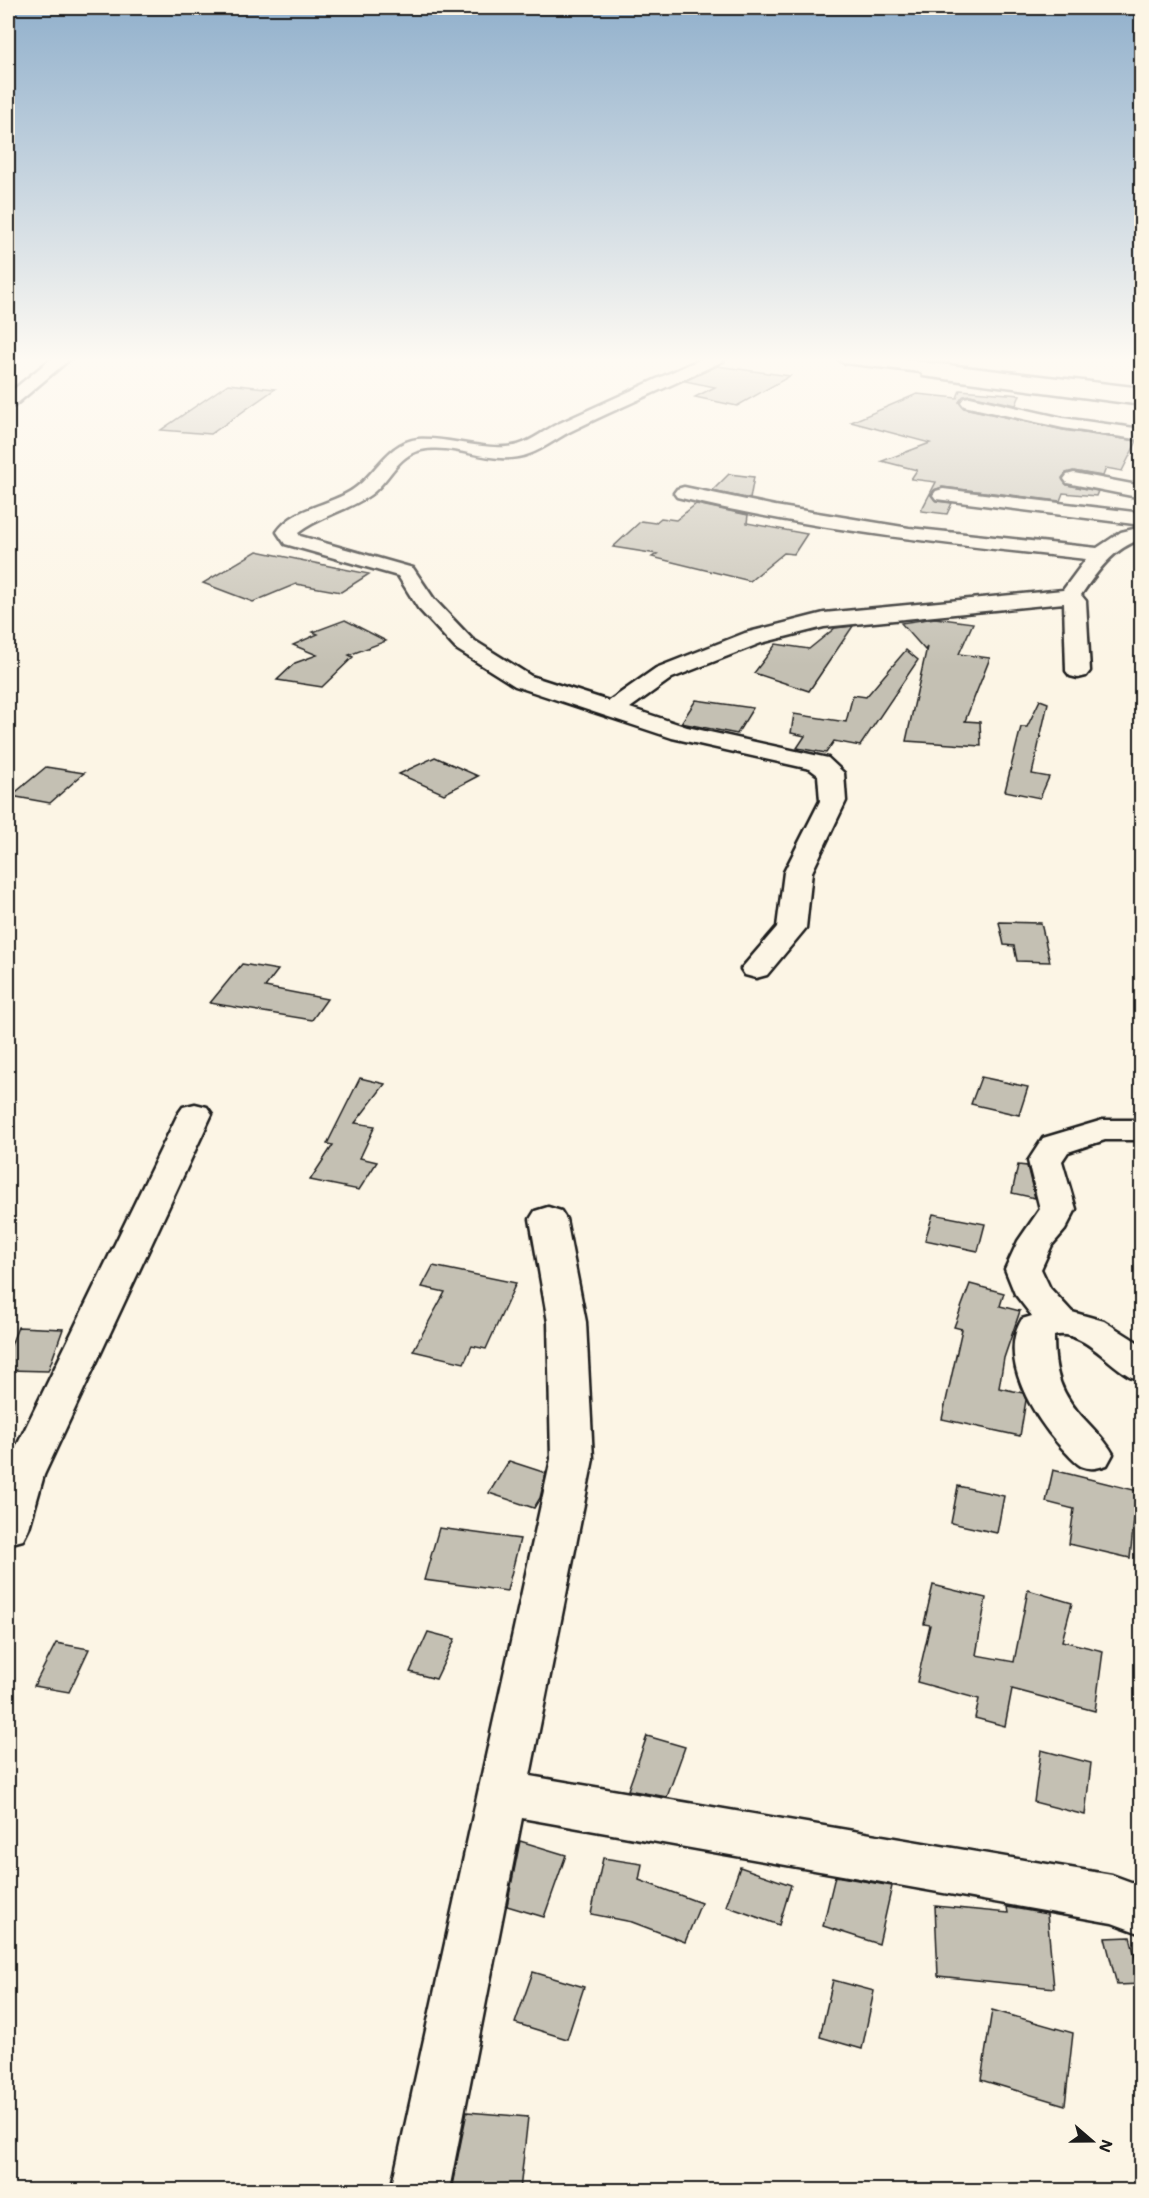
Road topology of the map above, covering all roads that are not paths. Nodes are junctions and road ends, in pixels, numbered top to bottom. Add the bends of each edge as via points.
1 (391, 461) edge
2 (1074, 479) dead end
3 (1142, 492) edge
4 (684, 493) dead end
5 (943, 495) dead end
6 (1142, 519) edge
7 (1142, 533) edge
8 (1099, 554) junction
9 (1070, 596) junction
10 (1078, 671) dead end
11 (612, 710) junction
12 (756, 969) dead end
13 (195, 1114) dead end
14 (1142, 1130) edge
15 (548, 1219) dead end
16 (1059, 1321) junction
17 (1142, 1366) edge
18 (1093, 1454) dead end
19 (8, 1528) edge
20 (501, 1793) junction
21 (1142, 1910) edge
22 (420, 2190) edge

1 - 11 main road via 365,490 305,518 287,532 292,540 406,572 426,603 465,644 523,681
2 - 3 main road
4 - 8 main road via 909,534
5 - 6 main road
7 - 8 main road via 1125,537
8 - 9 main road
9 - 10 main road via 1075,601
9 - 11 main road via 824,620 753,638 664,673
11 - 12 main road via 681,733 819,763 831,773 833,801 798,872 791,928
13 - 19 main road via 23,1475
14 - 16 main road via 1103,1130 1055,1145 1045,1161 1058,1209 1023,1269 1034,1294
15 - 20 main road via 567,1322 572,1459
16 - 17 main road via 1091,1330
16 - 18 main road via 1035,1328 1033,1357 1040,1387 1057,1418
20 - 21 main road via 1112,1899
20 - 22 main road

